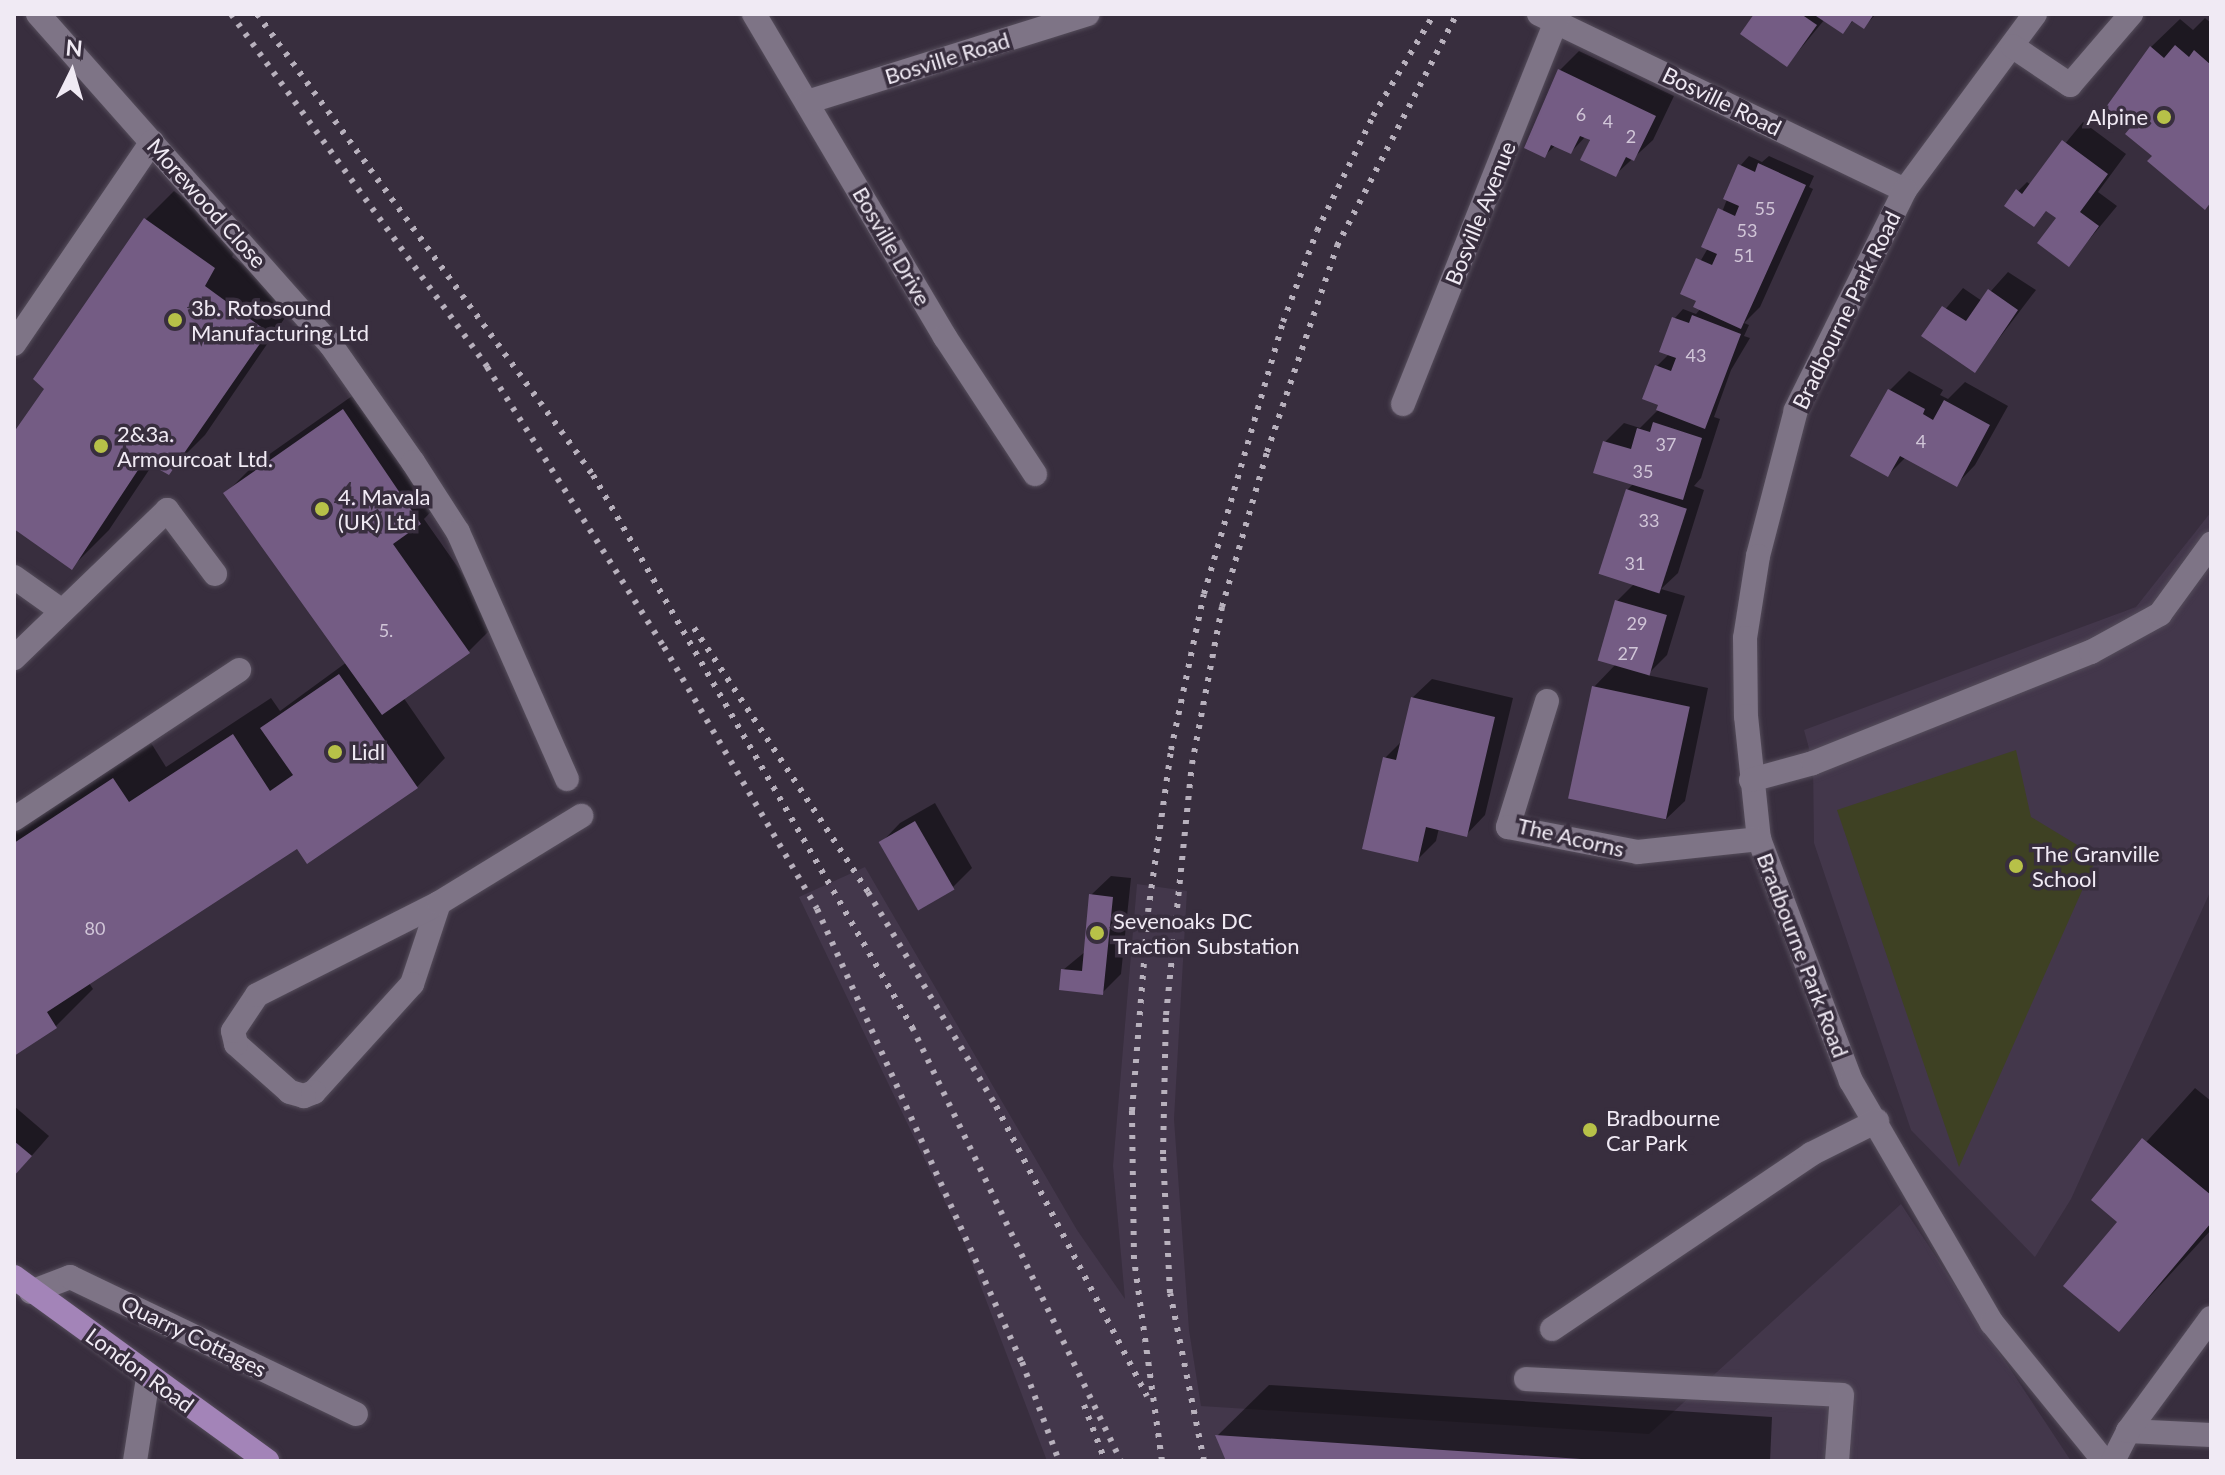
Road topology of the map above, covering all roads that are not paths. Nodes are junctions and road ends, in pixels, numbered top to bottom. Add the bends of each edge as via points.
1 (38, 14) edge
2 (754, 14) edge
3 (1087, 14) edge
4 (2035, 14) edge
5 (2131, 14) edge
6 (1548, 18) edge
7 (2012, 46) junction
8 (807, 102) junction
9 (152, 142) junction
10 (1905, 190) junction
11 (14, 344) edge
12 (1403, 404) dead end
13 (1035, 474) dead end
14 (2211, 544) edge
15 (215, 574) dead end
16 (14, 577) edge
17 (62, 611) junction
18 (14, 658) edge
19 (239, 670) dead end
20 (1547, 701) dead end
21 (567, 779) dead end
22 (1751, 780) junction
23 (581, 816) dead end
24 (14, 819) edge
25 (1759, 839) junction
26 (439, 903) junction
27 (1877, 1121) junction
28 (22, 1284) edge
29 (2211, 1318) edge
30 (1552, 1329) dead end
31 (148, 1378) junction
32 (1526, 1379) dead end
33 (356, 1414) dead end
34 (2128, 1431) junction
35 (2211, 1435) edge
36 (135, 1461) edge
37 (267, 1461) edge
38 (1837, 1461) edge
39 (2104, 1461) edge
40 (2113, 1461) edge

1 - 9 street, Morewood Close
2 - 8 street, Bosville Drive
3 - 8 street, Bosville Road
4 - 7 street, Bradbourne Park Road
5 - 7 street via 2070,85
6 - 10 street, Bosville Road
6 - 12 street, Bosville Avenue
7 - 10 street, Bradbourne Park Road
8 - 13 street, Bosville Drive via 945,337
9 - 11 street
9 - 21 street, Morewood Close via 331,345 413,462 458,532
10 - 22 street, Bradbourne Park Road via 1828,337 1796,410 1775,481 1745,638
14 - 22 street via 2160,614 2091,652 1813,763
15 - 17 street via 167,510
16 - 17 street
17 - 18 street
19 - 24 street
20 - 25 street, The Acorns via 1508,827 1638,852
22 - 25 street, Bradbourne Park Road
23 - 26 street
25 - 27 street, Bradbourne Park Road via 1851,1081
26 - 26 street via 412,984 314,1092 290,1092 236,1044 233,1031 257,995
27 - 30 street via 1811,1154
27 - 39 street, Bradbourne Park Road via 1992,1323
28 - 31 main road, London Road
28 - 33 street, Quarry Cottages via 70,1277
29 - 34 street
31 - 36 street
31 - 37 main road, London Road
32 - 38 street via 1842,1395
34 - 35 street
34 - 40 street

